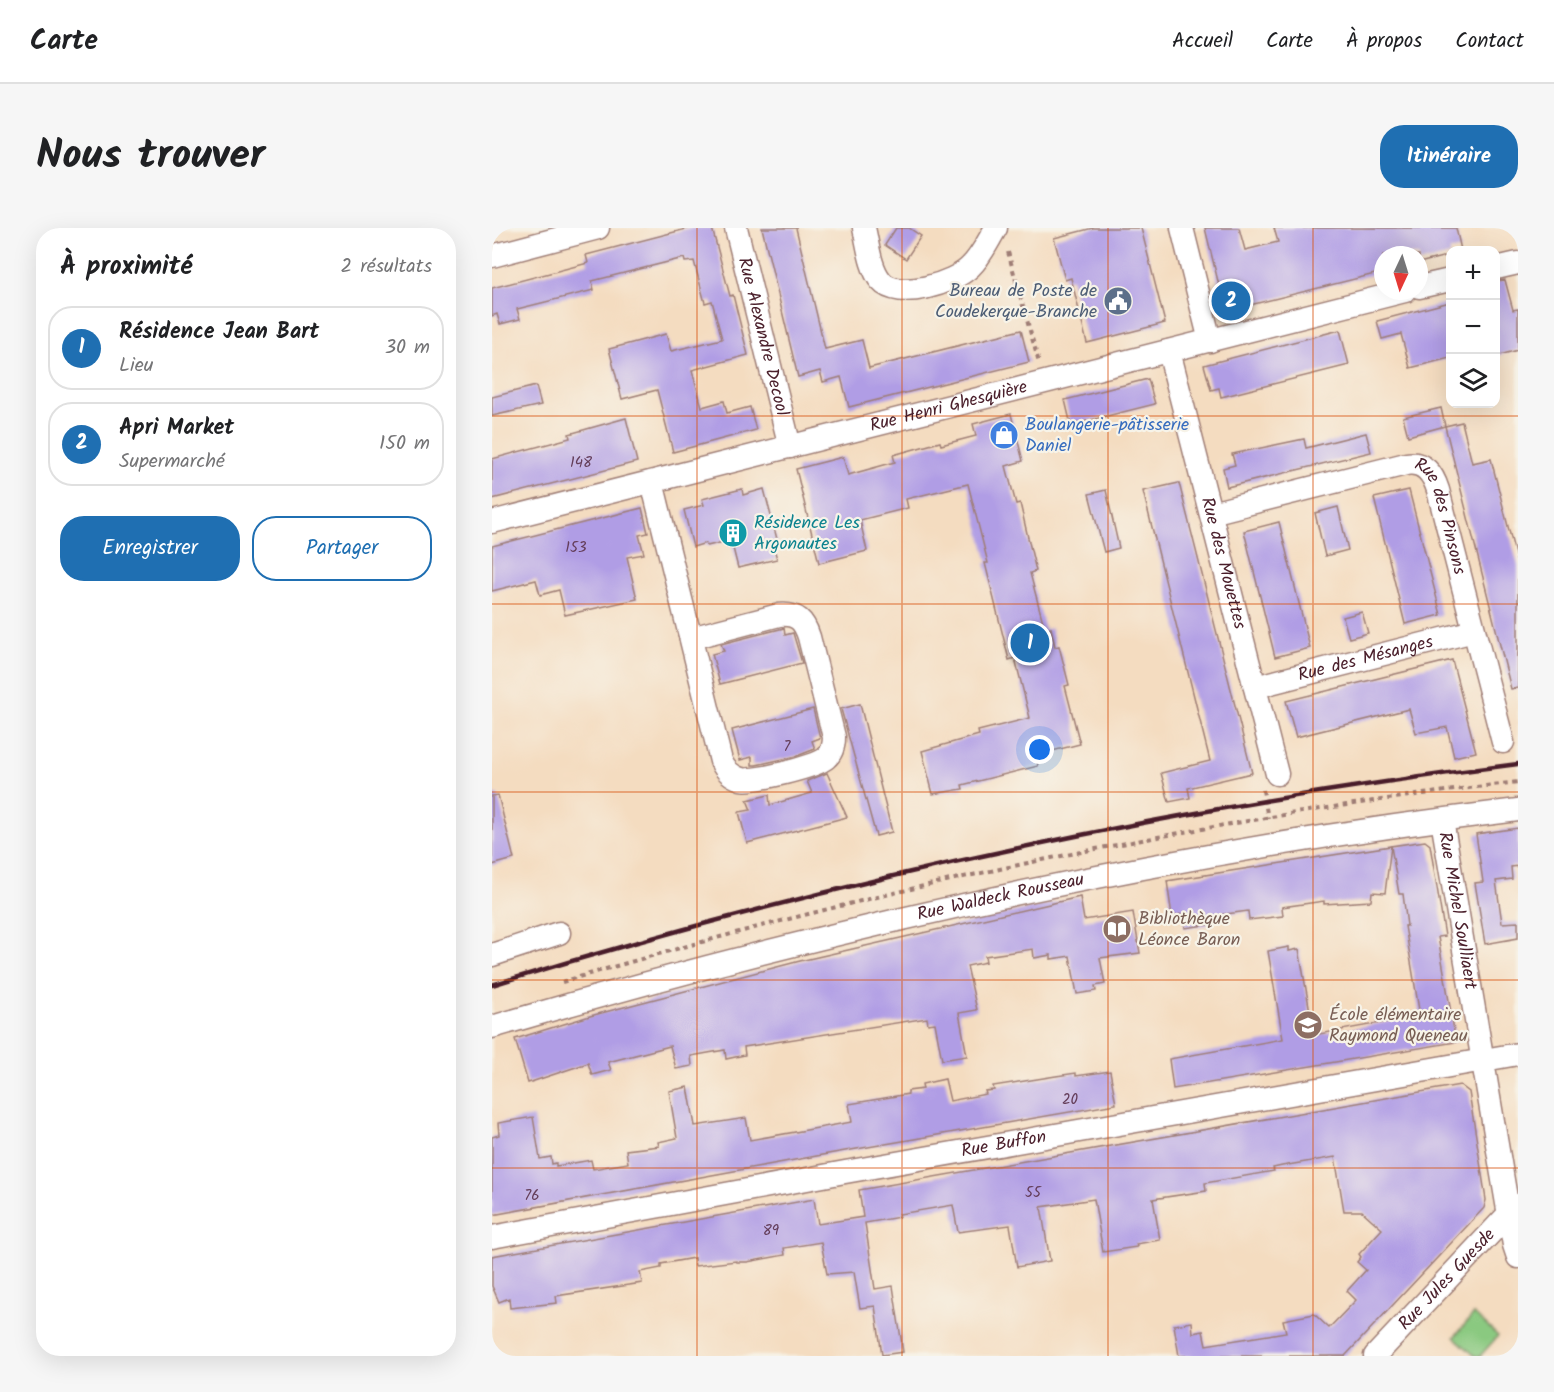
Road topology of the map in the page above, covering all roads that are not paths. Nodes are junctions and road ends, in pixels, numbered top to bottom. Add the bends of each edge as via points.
1 (598, 228) edge
2 (736, 228) edge
3 (864, 228) edge
4 (996, 228) edge
5 (1182, 228) edge
6 (492, 255) edge
7 (1518, 263) edge
8 (1500, 267) edge
9 (1446, 280) edge
10 (1428, 285) edge
11 (1374, 299) edge
12 (1210, 340) junction
13 (1169, 351) junction
14 (790, 447) junction
15 (652, 482) junction
16 (1211, 513) junction
17 (492, 522) edge
18 (1474, 631) junction
19 (691, 638) junction
20 (1255, 687) junction
21 (1503, 742) dead end
22 (1277, 774) dead end
23 (1518, 810) edge
24 (1442, 820) junction
25 (559, 933) dead end
26 (492, 955) edge
27 (492, 1027) edge
28 (1518, 1054) edge
29 (1483, 1060) junction
30 (1514, 1209) edge
31 (492, 1237) edge
32 (1518, 1257) edge
33 (1376, 1356) edge

1 - 6 street
2 - 14 street, Rue Alexandre Decool
3 - 4 street via 879,279 890,287 905,290 945,282 964,273
5 - 12 street
7 - 8 street
9 - 10 street
11 - 12 street, Rue Henri Ghesquière
12 - 13 street, Rue Henri Ghesquière
13 - 14 street, Rue Henri Ghesquière
13 - 16 street, Rue des Mouettes
14 - 15 street, Rue Henri Ghesquière
15 - 17 street, Rue Henri Ghesquière
15 - 19 street
16 - 18 street, Rue des Pinsons via 1406,464 1423,466 1436,483
16 - 20 street, Rue des Mouettes
18 - 20 street, Rue des Mésanges
18 - 21 street, Rue des Pinsons
19 - 19 street via 779,615 803,621 834,737 828,756 815,764 759,779 740,779 730,774 721,761
20 - 22 street, Rue des Mouettes
23 - 24 street, Rue Waldeck Rousseau
24 - 27 street, Rue Waldeck Rousseau via 1212,855 989,899 706,966
24 - 29 street, Rue Michel Soulliaert
25 - 26 street
28 - 29 street, Rue Buffon
29 - 30 street, Rue Michel Soulliaert
29 - 31 street, Rue Buffon
30 - 32 street, Rue Michel Soulliaert
30 - 33 street, Rue Jules Guesde

